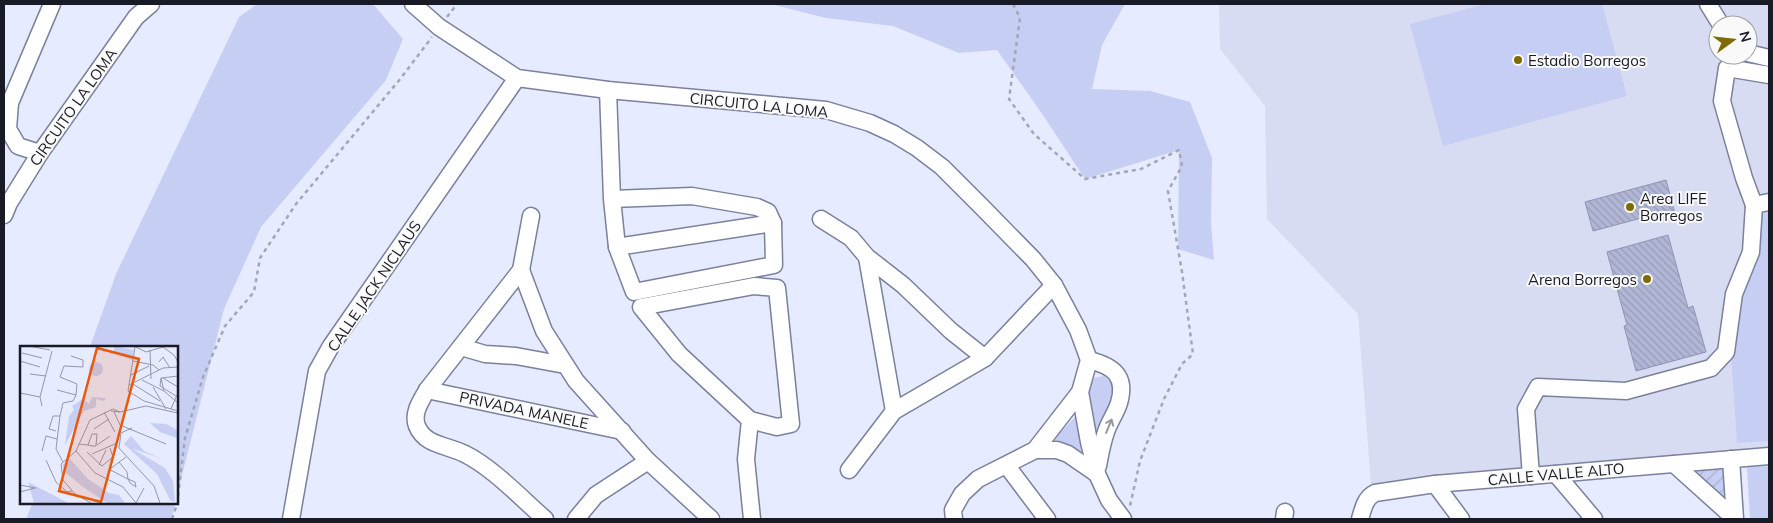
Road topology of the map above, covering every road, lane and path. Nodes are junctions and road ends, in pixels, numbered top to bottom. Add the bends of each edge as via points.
1 (52, 4) edge
2 (151, 4) edge
3 (413, 4) edge
4 (457, 4) edge
5 (1013, 4) edge
6 (1708, 4) edge
7 (1715, 15) edge
8 (439, 27) junction
9 (1735, 65) edge
10 (1746, 65) edge
11 (1769, 75) edge
12 (517, 78) junction
13 (608, 90) junction
14 (40, 153) junction
15 (612, 198) junction
16 (1762, 203) edge
17 (4, 215) edge
18 (531, 216) dead end
19 (821, 219) dead end
20 (773, 223) junction
21 (617, 247) junction
22 (867, 257) junction
23 (521, 270) junction
24 (1054, 285) junction
25 (461, 347) junction
26 (985, 358) junction
27 (1089, 360) junction
28 (566, 365) junction
29 (427, 390) junction
30 (1080, 392) junction
31 (894, 411) junction
32 (750, 420) junction
33 (622, 430) junction
34 (1035, 450) junction
35 (1769, 456) edge
36 (1731, 460) junction
37 (648, 461) junction
38 (1674, 464) junction
39 (1007, 466) junction
40 (849, 470) dead end
41 (1097, 474) junction
42 (1556, 474) junction
43 (1531, 476) junction
44 (1435, 484) junction
45 (178, 496) edge
46 (177, 503) edge
47 (1126, 514) edge
48 (172, 519) edge
49 (291, 519) edge
50 (545, 519) edge
51 (576, 519) edge
52 (711, 519) edge
53 (752, 519) edge
54 (954, 519) edge
55 (1047, 519) edge
56 (1360, 519) edge
57 (1461, 519) edge
58 (1594, 519) edge
59 (1735, 519) edge

1 - 14 street via 10,103 8,130 18,146
2 - 14 street, CIRCUITO LA LOMA via 136,17
3 - 8 street, CIRCUITO LA LOMA
4 - 8 path
5 - 47 path via 1020,18 1008,99 1034,134 1085,179 1141,169 1179,150 1182,166 1168,191 1193,354 1182,364 1164,399 1140,461
6 - 7 street
8 - 12 street, CIRCUITO LA LOMA
8 - 45 path via 296,204 260,258 254,292 225,326 203,377 185,438
9 - 16 street via 1727,68 1722,101 1744,178
10 - 11 street
12 - 13 street, CIRCUITO LA LOMA
12 - 49 street, CALLE JACK NICLAUS via 331,346 317,371
13 - 15 street
13 - 24 street, CIRCUITO LA LOMA via 826,110 870,123 917,148 942,167 1033,259
14 - 17 street, CIRCUITO LA LOMA
15 - 20 street via 692,196 757,207 768,212
15 - 21 street
16 - 43 street via 1751,252 1734,294 1726,352 1711,368 1626,390 1538,387 1526,408
18 - 23 street
19 - 22 street via 851,238
20 - 21 street
20 - 21 street via 774,265 634,292
22 - 26 street
22 - 31 street
23 - 25 street
23 - 28 street, PRIVADA MANELE via 544,331
24 - 26 street
24 - 27 street, CIRCUITO LA LOMA via 1078,330
25 - 28 street via 485,354
25 - 29 street
26 - 31 street
27 - 30 street
41 -> 27 street via 1100,452 1121,392 1114,370 1106,364
28 - 33 street, PRIVADA MANELE via 576,381
29 - 33 street, PRIVADA MANELE
29 - 50 street via 416,410 417,425 428,441 464,453 484,465
30 - 34 street
30 - 41 street
31 - 40 street
32 - 32 street via 679,354 642,307 754,286 777,288 790,424 777,427
32 - 53 street via 746,459
33 - 37 street, PRIVADA MANELE
34 - 39 street
34 - 41 street via 1057,450 1068,454
35 - 36 street, CALLE VALLE ALTO
36 - 38 street, CALLE VALLE ALTO
36 - 59 street
37 - 51 street via 596,495
37 - 52 street, PRIVADA MANELE
38 - 42 street, CALLE VALLE ALTO
38 - 59 street
39 - 54 street via 978,479 962,494 953,510
39 - 55 street
41 - 47 street via 1110,500
42 - 43 street, CALLE VALLE ALTO
42 - 58 street
43 - 44 street, CALLE VALLE ALTO
44 - 56 street, CALLE VALLE ALTO via 1375,493 1369,496
44 - 57 street
46 - 48 path

